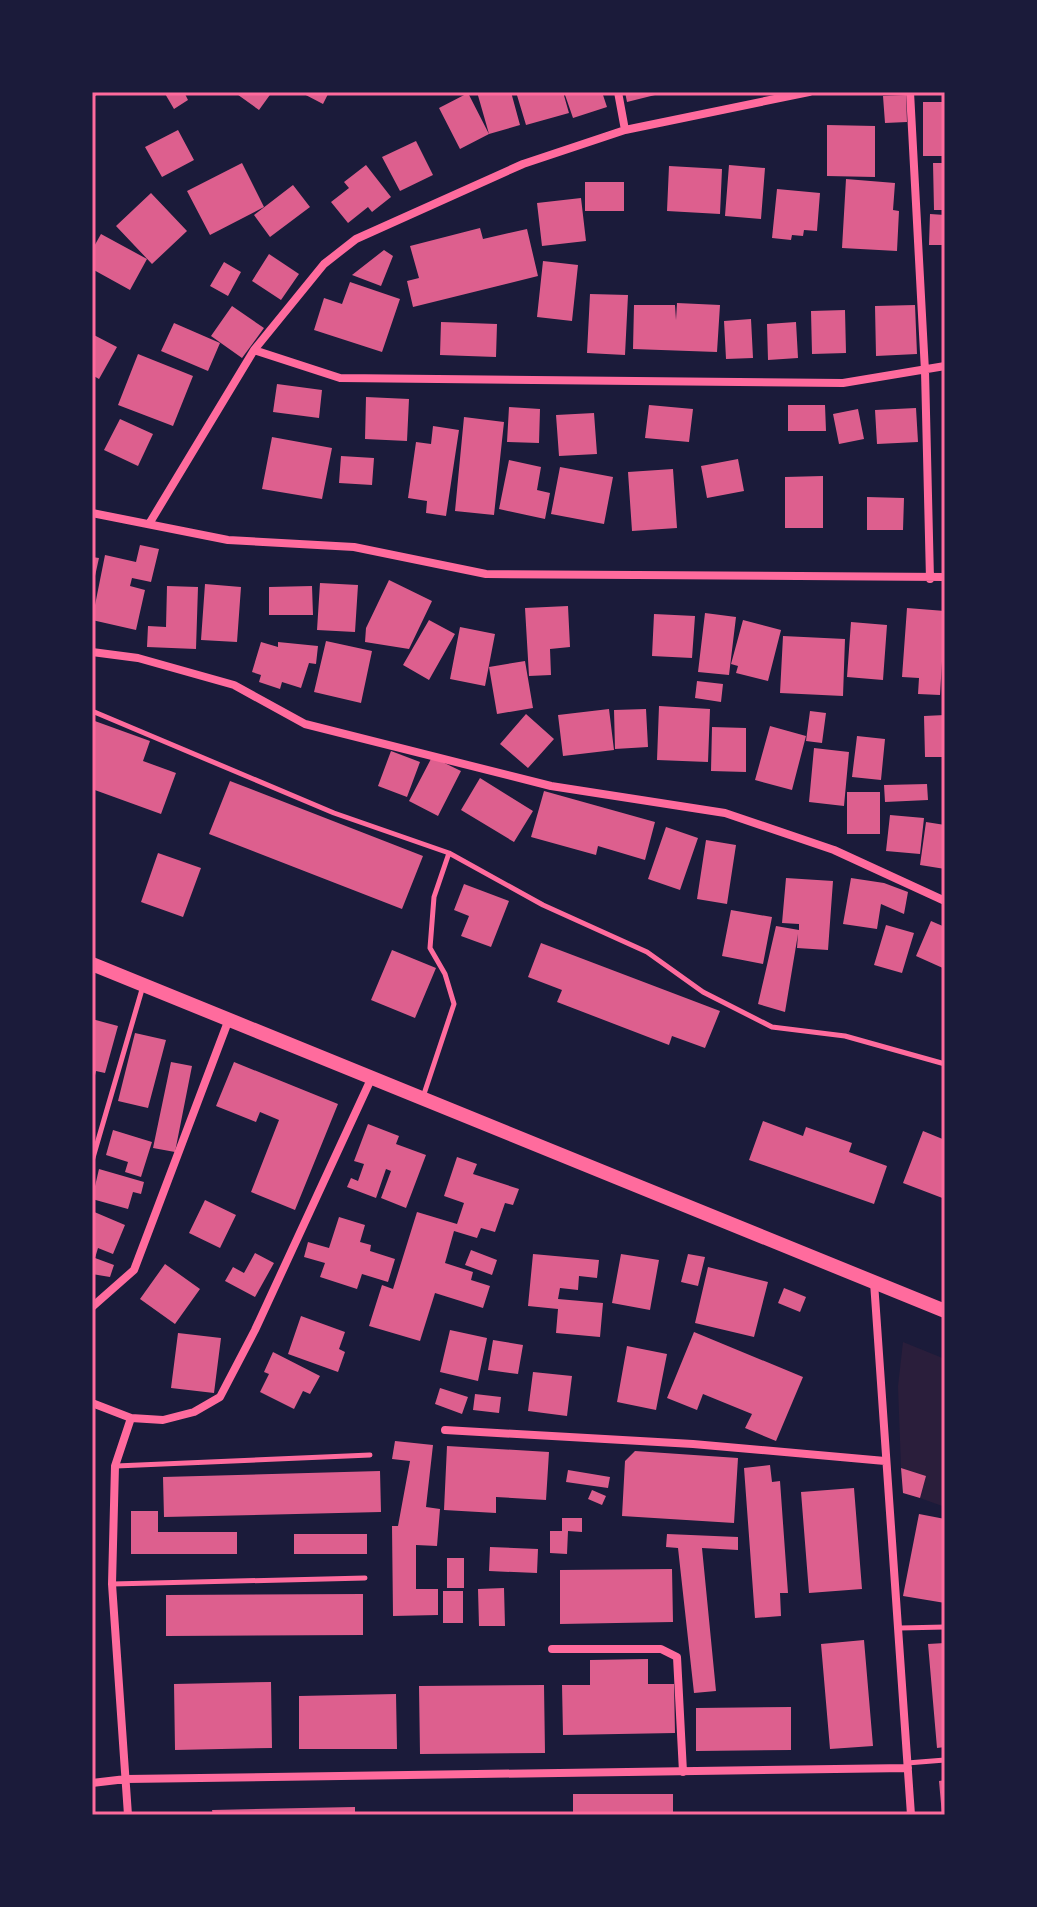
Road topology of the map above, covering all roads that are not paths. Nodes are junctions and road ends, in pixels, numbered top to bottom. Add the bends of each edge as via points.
1 (618, 92) edge
2 (809, 92) edge
3 (910, 92) edge
4 (625, 130) junction
5 (254, 350) junction
6 (945, 366) edge
7 (925, 371) junction
8 (92, 513) edge
9 (149, 524) junction
10 (945, 577) edge
11 (930, 579) junction
12 (92, 652) edge
13 (92, 711) edge
14 (449, 853) junction
15 (945, 901) edge
16 (92, 964) edge
17 (143, 985) junction
18 (229, 1019) junction
19 (945, 1064) edge
20 (372, 1077) junction
21 (423, 1098) junction
22 (92, 1161) edge
23 (873, 1281) junction
24 (92, 1307) edge
25 (945, 1311) edge
26 (92, 1403) edge
27 (131, 1418) junction
28 (445, 1430) dead end
29 (370, 1455) dead end
30 (885, 1461) junction
31 (115, 1466) junction
32 (365, 1578) dead end
33 (112, 1584) junction
34 (945, 1627) edge
35 (900, 1628) junction
36 (552, 1649) dead end
37 (945, 1760) edge
38 (908, 1766) junction
39 (683, 1772) junction
40 (126, 1779) junction
41 (92, 1783) edge
42 (128, 1815) edge
43 (911, 1815) edge

1 - 4 street
2 - 4 street
3 - 7 street
4 - 5 street via 523,164 356,239 324,264
5 - 7 street via 340,378 843,383
5 - 9 street
6 - 7 street
7 - 11 street
8 - 9 street
9 - 11 street via 228,540 354,547 486,574
10 - 11 street
12 - 15 street via 138,658 234,685 305,724 551,786 725,813 834,850
13 - 14 lane via 334,813
14 - 19 lane via 543,905 647,952 703,992 772,1027 845,1036
14 - 21 lane via 434,897 430,948 454,1004
16 - 17 main road
17 - 18 main road
17 - 22 lane
18 - 20 main road
18 - 24 street via 134,1270
20 - 21 main road
20 - 27 street via 220,1397 163,1420
21 - 23 main road
23 - 25 main road
23 - 30 street
26 - 27 street
27 - 31 street
28 - 30 street
29 - 31 lane
30 - 35 street
31 - 33 street
32 - 33 lane
33 - 40 street
34 - 35 lane
35 - 38 street
36 - 39 street via 661,1649 677,1657
37 - 38 lane
38 - 39 street
38 - 43 street
39 - 40 street
40 - 41 street
40 - 42 street

